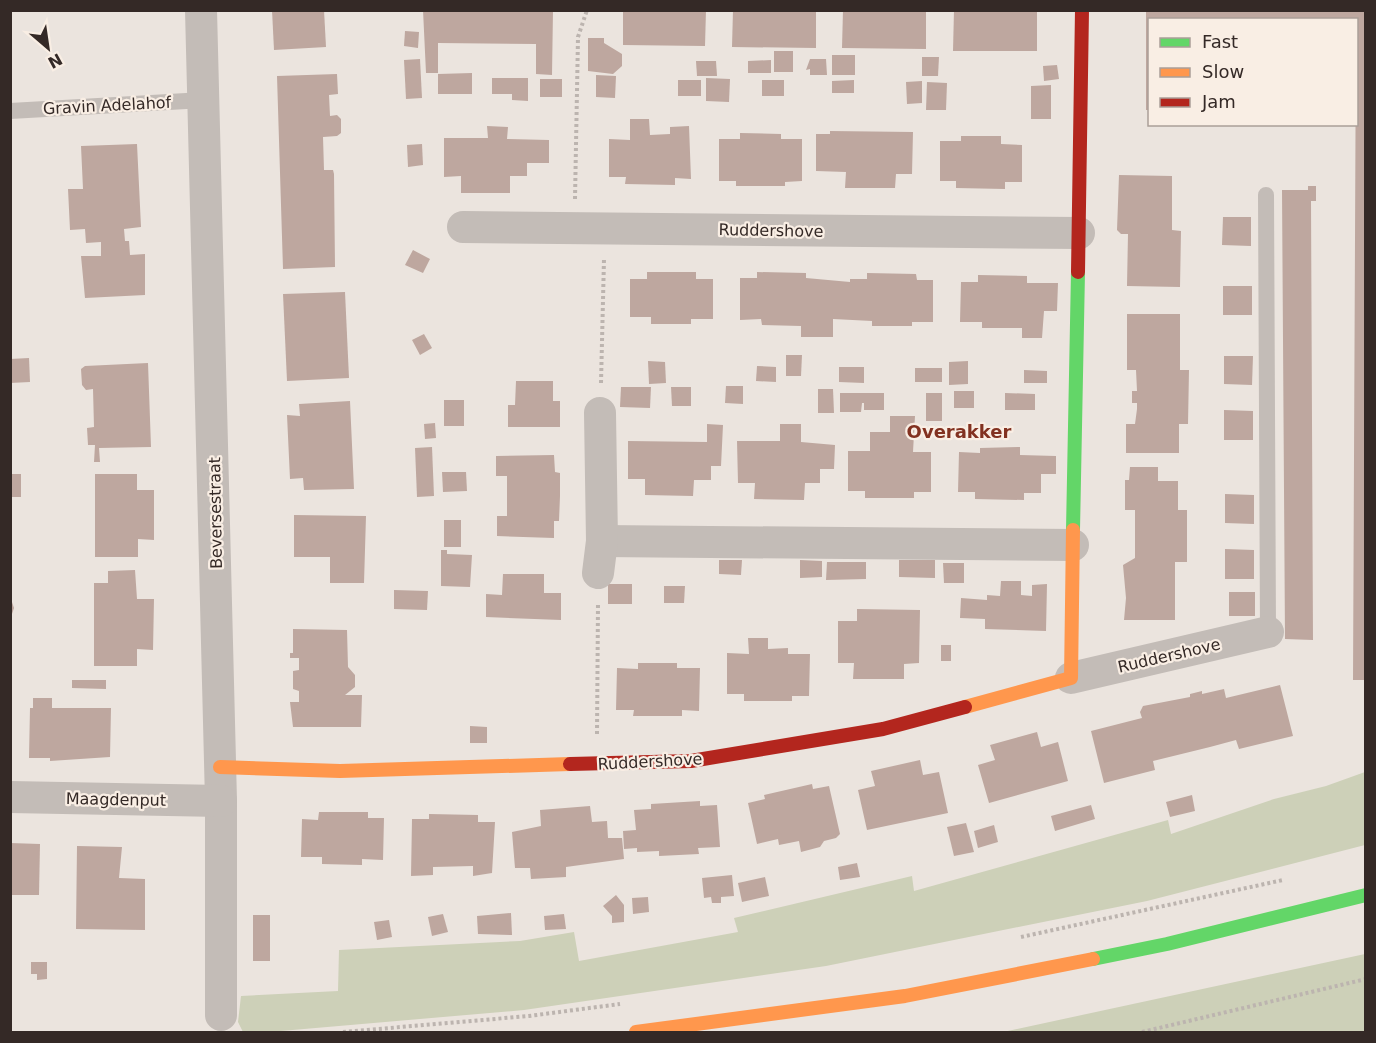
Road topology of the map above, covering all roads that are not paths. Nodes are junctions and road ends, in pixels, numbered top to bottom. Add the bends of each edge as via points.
1 (201, 10) edge
2 (1082, 10) edge
3 (204, 100) junction
4 (10, 111) edge
5 (1266, 195) dead end
6 (464, 227) dead end
7 (1080, 233) junction
8 (600, 413) road end
9 (602, 541) junction
10 (1073, 545) junction
11 (598, 573) road end
12 (1268, 632) joint
13 (1071, 678) junction
14 (220, 767) junction
15 (10, 797) edge
16 (221, 801) junction
17 (1365, 895) edge
18 (905, 996) junction
19 (221, 1015) dead end
20 (790, 1026) dead end
21 (636, 1032) edge

1 - 3 street, Beversestraat
2 - 7 street
3 - 4 lane, Gravin Adelahof
3 - 14 street, Beversestraat
5 - 12 lane
6 - 7 street, Ruddershove
7 - 10 street
8 - 9 street
9 - 10 street
9 - 11 street
10 - 13 street
12 - 13 street, Ruddershove
13 - 14 street, Ruddershove via 883,729 692,761 340,771
14 - 16 street, Beversestraat
15 - 16 street, Maagdenput
16 - 19 street, Beversestraat
17 - 18 street via 1167,944
18 - 20 street
18 - 21 street

